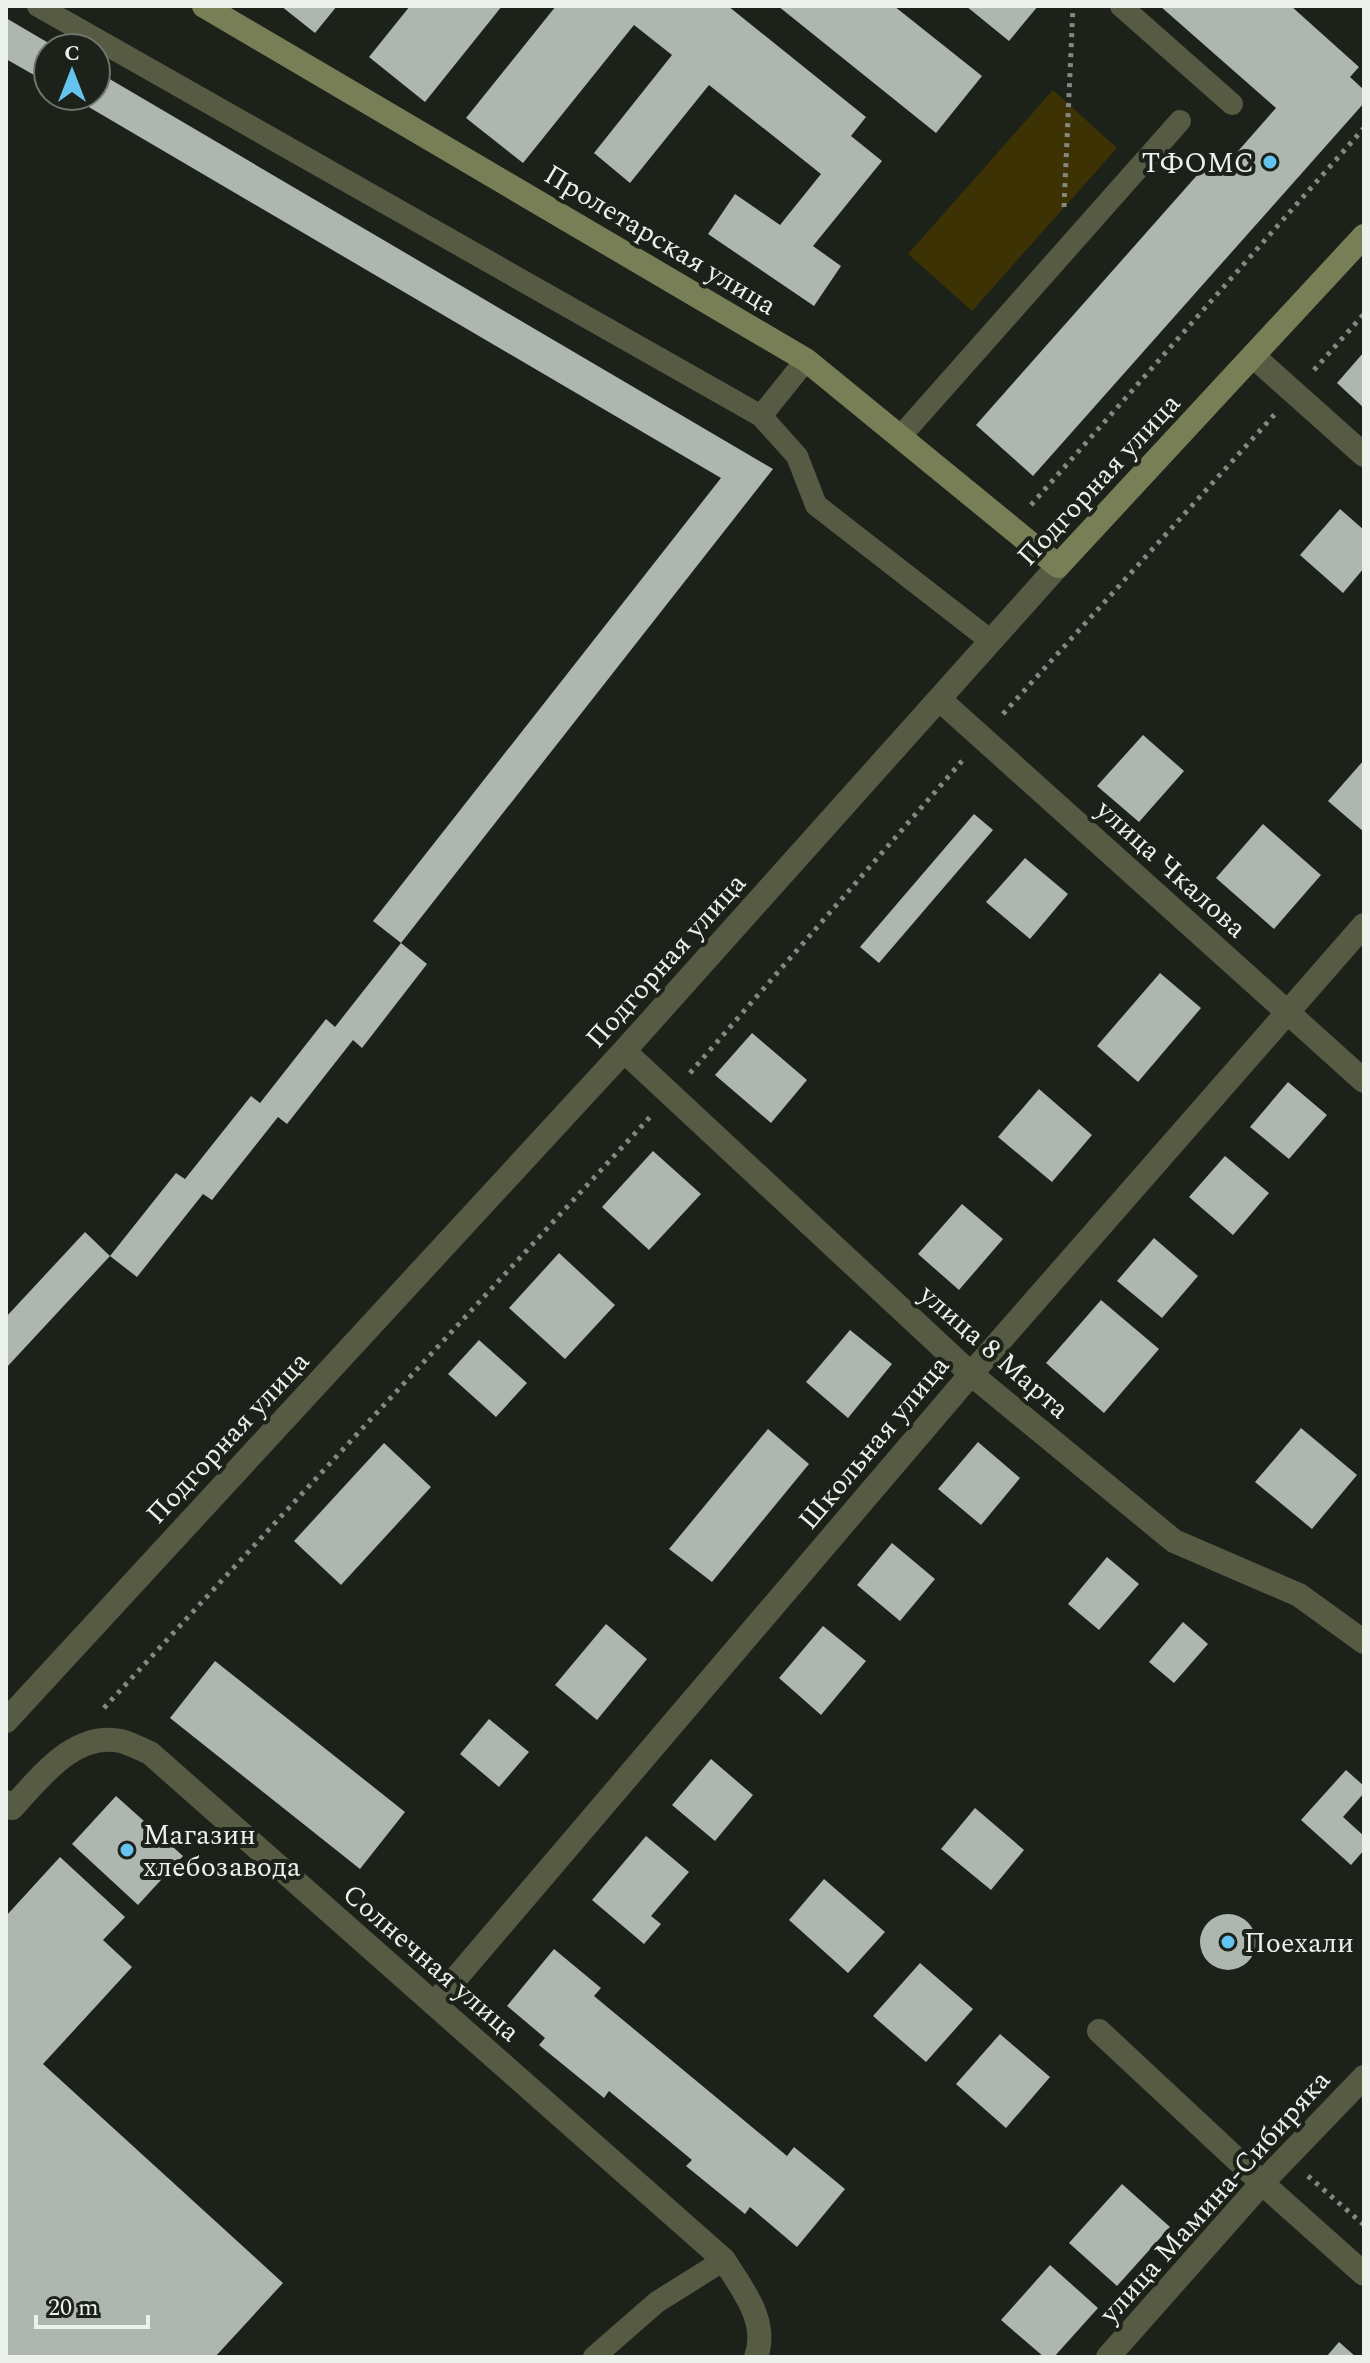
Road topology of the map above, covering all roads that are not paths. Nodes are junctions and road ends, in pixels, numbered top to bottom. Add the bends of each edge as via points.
1 (38, 6) edge
2 (204, 6) edge
3 (1121, 6) edge
4 (1232, 104) dead end
5 (1180, 121) dead end
6 (1364, 236) edge
7 (1253, 356) junction
8 (806, 360) junction
9 (761, 416) junction
10 (900, 437) junction
11 (1364, 455) edge
12 (1058, 566) junction
13 (991, 641) junction
14 (939, 699) junction
15 (1364, 925) edge
16 (1288, 1012) junction
17 (624, 1051) junction
18 (1364, 1081) edge
19 (971, 1374) junction
20 (1364, 1642) edge
21 (6, 1721) edge
22 (6, 1802) edge
23 (434, 2004) junction
24 (1099, 2031) dead end
25 (1364, 2077) edge
26 (1262, 2183) junction
27 (724, 2260) junction
28 (1364, 2274) edge
29 (594, 2357) edge
30 (756, 2357) edge
31 (1108, 2357) edge

1 - 9 lane
2 - 8 street, Пролетарская улица
3 - 4 lane
5 - 10 lane
6 - 7 street, Подгорная улица
7 - 11 street
7 - 12 street, Подгорная улица
8 - 9 lane
8 - 10 street, Пролетарская улица
9 - 13 lane via 797,456 816,505
10 - 12 street, Пролетарская улица
12 - 13 street, Подгорная улица
13 - 14 street, Подгорная улица
14 - 16 street, улица Чкалова
14 - 17 street, Подгорная улица
15 - 16 street, Школьная улица
16 - 18 street, улица Чкалова
16 - 19 street, Школьная улица
17 - 19 street, улица 8 Марта
17 - 21 street, Подгорная улица
19 - 20 street, улица 8 Марта via 1174,1541 1299,1595
19 - 23 street, Школьная улица
22 - 23 street, Солнечная улица via 12,1808 58,1758 89,1743 119,1741 150,1753
23 - 27 street, Солнечная улица
24 - 26 street
25 - 26 street, улица Мамина-Сибиряка
26 - 28 street
26 - 31 street, улица Мамина-Сибиряка
27 - 29 lane via 657,2302
27 - 30 street, Солнечная улица via 756,2312

